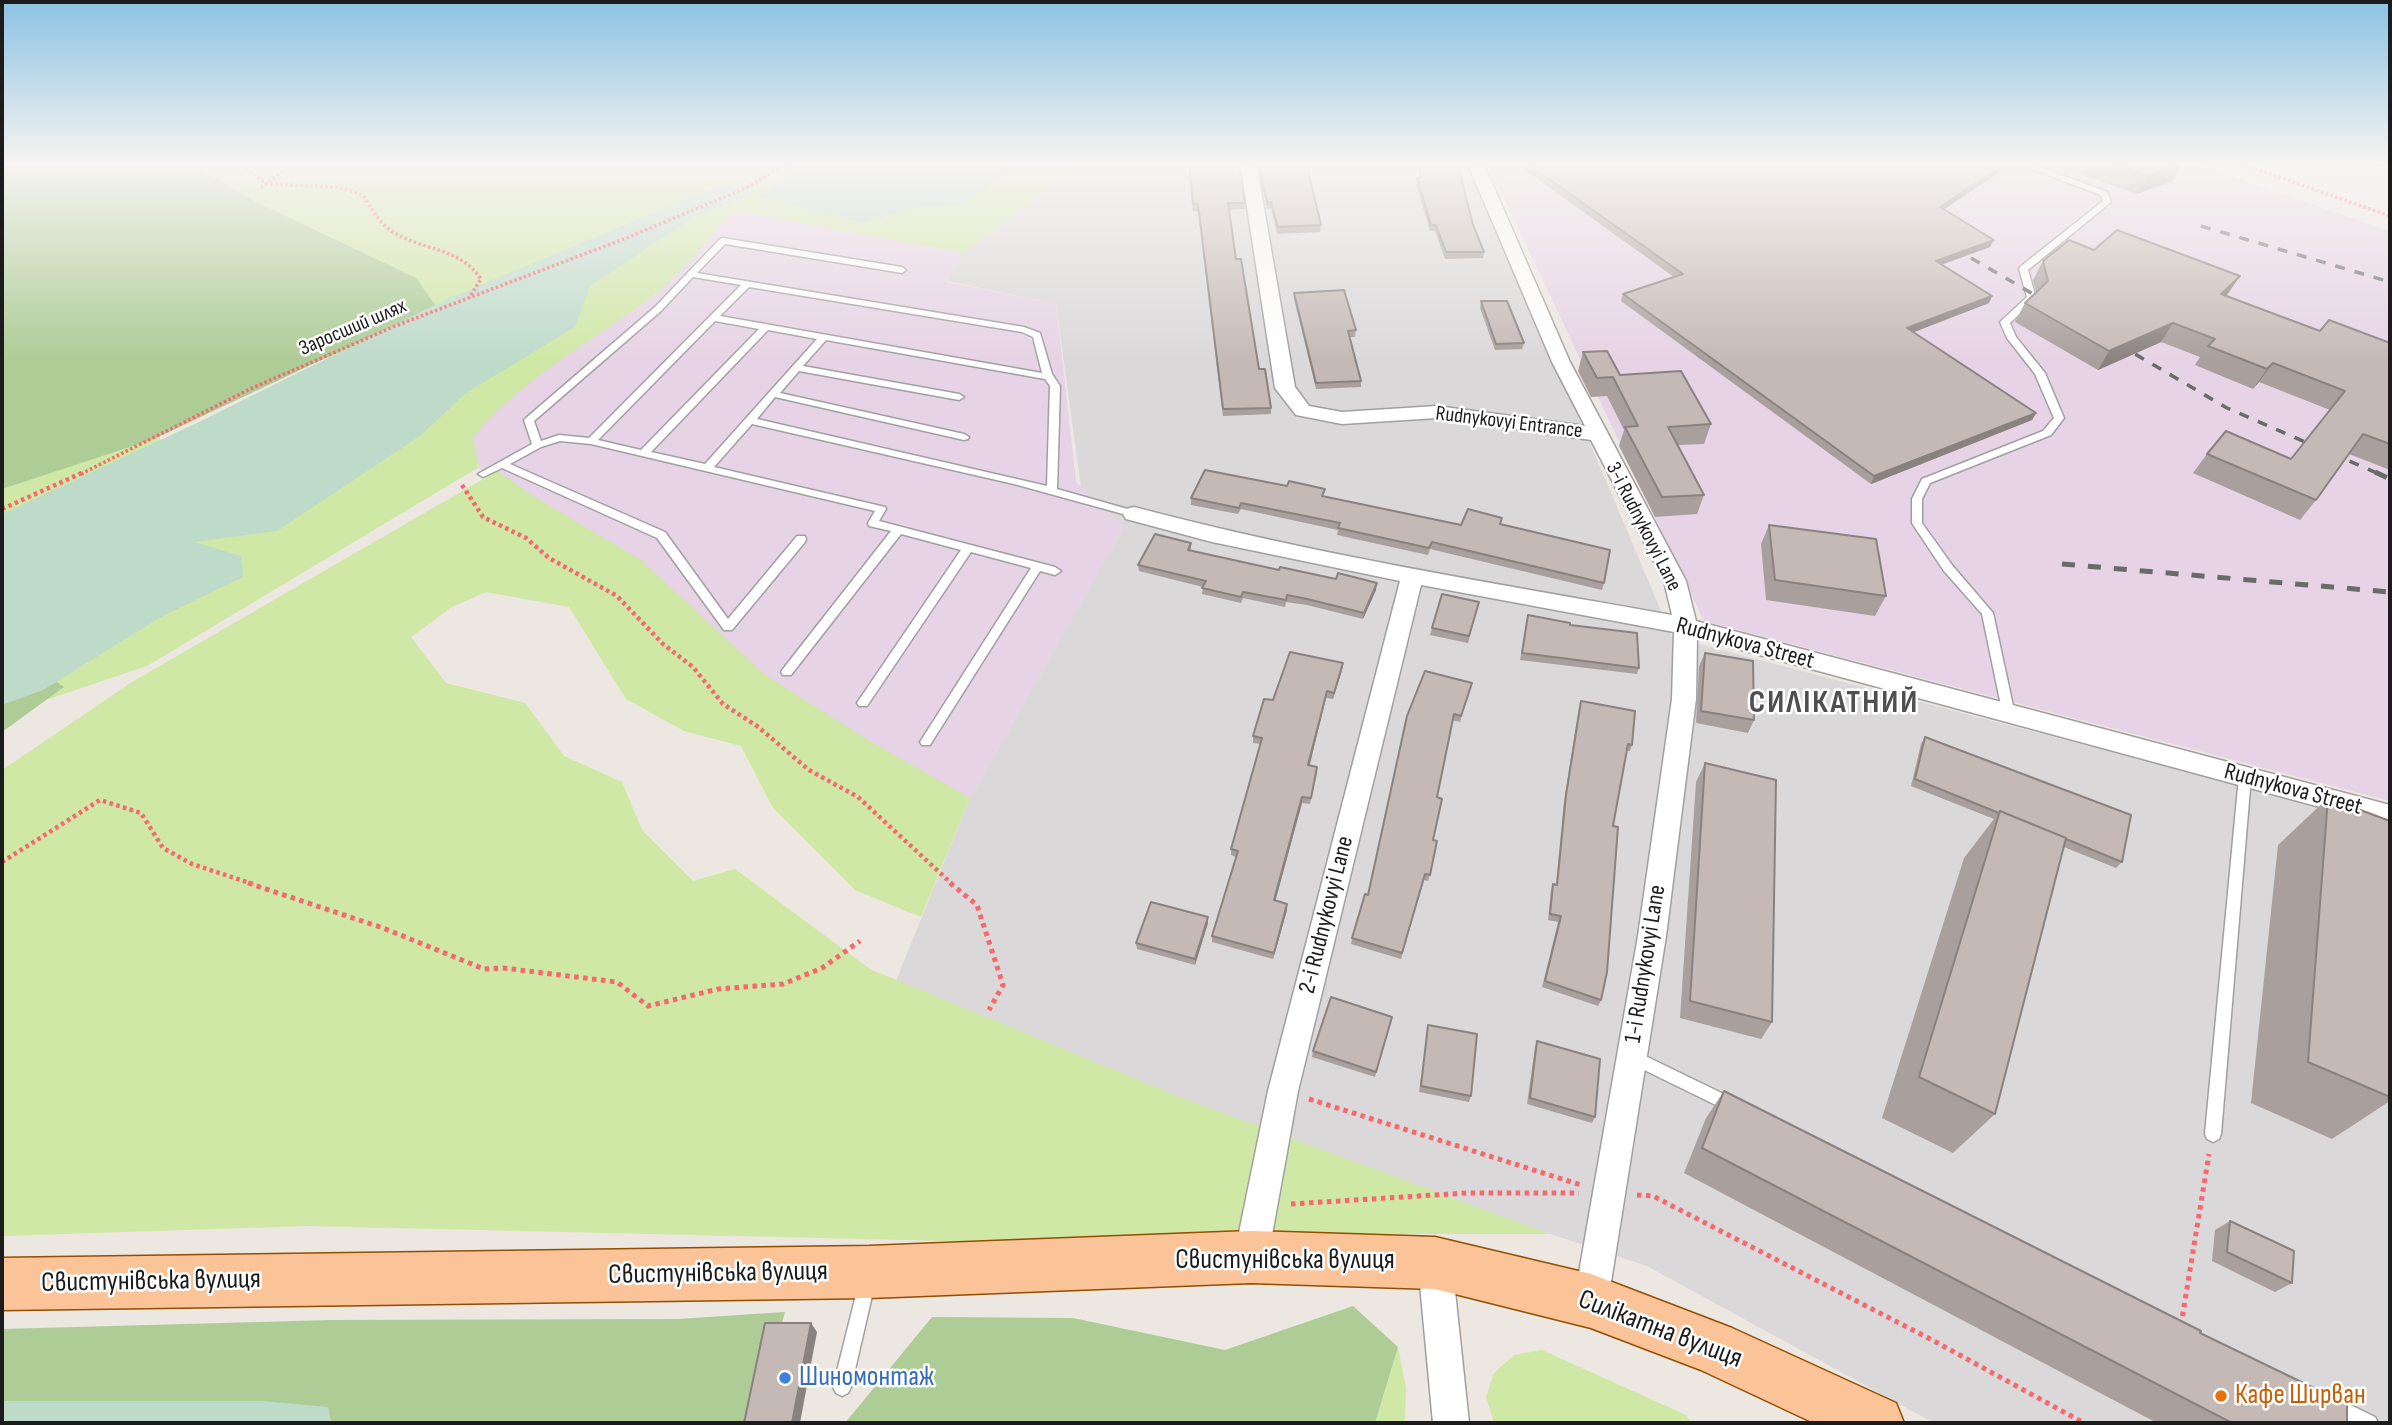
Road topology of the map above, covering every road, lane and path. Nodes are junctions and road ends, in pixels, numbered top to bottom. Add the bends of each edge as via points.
1 (390, 228) edge
2 (645, 228) edge
3 (1259, 228) edge
4 (1504, 228) edge
5 (2074, 228) edge
6 (902, 270) dead end
7 (694, 275) junction
8 (747, 284) junction
9 (469, 299) junction
10 (713, 318) junction
11 (765, 328) junction
12 (824, 337) junction
13 (796, 368) junction
14 (1045, 376) junction
15 (773, 394) junction
16 (959, 397) dead end
17 (750, 420) junction
18 (1596, 434) junction
19 (964, 437) dead end
20 (591, 441) junction
21 (537, 445) junction
22 (644, 453) junction
23 (502, 464) junction
24 (707, 468) junction
25 (483, 474) dead end
26 (462, 485) dead end
27 (1052, 492) junction
28 (2, 509) edge
29 (1134, 514) joint
30 (899, 529) junction
31 (801, 539) dead end
32 (968, 548) junction
33 (1037, 567) junction
34 (1055, 570) dead end
35 (1412, 576) junction
36 (1686, 626) junction
37 (787, 672) dead end
38 (863, 703) dead end
39 (2009, 715) junction
40 (926, 742) dead end
41 (2245, 777) junction
42 (2390, 816) edge
43 (2, 862) edge
44 (860, 941) dead end
45 (989, 1010) dead end
46 (1632, 1056) junction
47 (1283, 1091) junction
48 (1744, 1112) edge
49 (2213, 1134) joint
50 (1608, 1194) junction
51 (1261, 1205) junction
52 (1251, 1257) junction
53 (1435, 1263) junction
54 (869, 1272) junction
55 (2, 1284) edge
56 (1591, 1301) junction
57 (2180, 1329) edge
58 (842, 1387) dead end
59 (2315, 1396) edge
60 (1451, 1423) edge
61 (1876, 1423) edge
62 (2084, 1423) edge
63 (2369, 1423) edge

1 - 9 path via 403,239 457,255 476,267 481,279
2 - 9 path, Заросший шлях
3 - 18 street, Rudnykovyi Entrance via 1285,388 1303,411 1342,418 1437,412
4 - 18 street, 3-i Rudnykovyi Lane
5 - 39 lane via 2023,269 2032,298 2006,322 2012,338 2040,373 2059,418 2047,433 1926,481 1917,499 1917,523 1987,613
6 - 7 lane via 723,241
7 - 8 lane
7 - 21 lane via 529,420
8 - 10 lane
8 - 14 lane via 1024,330 1037,335
9 - 28 path, Заросший шлях via 250,388 126,454
10 - 11 lane
10 - 20 lane
11 - 12 lane
11 - 22 lane
12 - 13 lane
12 - 14 lane
13 - 15 lane
13 - 16 lane
14 - 27 lane via 1055,386
15 - 17 lane
15 - 19 lane
17 - 24 lane
17 - 27 lane
18 - 36 street, 3-i Rudnykovyi Lane via 1675,581
20 - 21 lane via 559,438
20 - 22 lane
21 - 23 lane
22 - 24 lane
23 - 25 lane
23 - 31 lane via 661,535 728,627
24 - 30 lane via 881,509 873,523
26 - 45 path via 483,517 526,538 549,558 617,596 663,645 693,667 723,704 809,770 858,797 977,905 1003,985
27 - 29 lane
29 - 35 street, Rudnykova Street via 1212,535
30 - 32 lane
30 - 37 lane
32 - 33 lane
32 - 38 lane
33 - 34 lane
33 - 40 lane
35 - 36 street, Rudnykova Street
35 - 47 street, 2-i Rudnykovyi Lane
36 - 39 street, Rudnykova Street
36 - 46 street, 1-i Rudnykovyi Lane via 1684,699
39 - 41 street, Rudnykova Street
41 - 42 street, Rudnykova Street
41 - 49 lane
43 - 44 path via 100,800 141,813 163,848 192,864 383,928 484,969 617,982 648,1006 718,989 783,985 822,968
46 - 48 lane
46 - 50 street, 1-i Rudnykovyi Lane
47 - 50 path
47 - 51 street, 2-i Rudnykovyi Lane
49 - 57 path
50 - 51 path via 1467,1193
50 - 56 street, 1-i Rudnykovyi Lane
50 - 62 path via 1653,1196
51 - 52 street, 2-i Rudnykovyi Lane
52 - 53 main road, Свистунівська вулиця
52 - 54 main road, Свистунівська вулиця
53 - 56 main road, Силікатна вулиця
53 - 60 street
54 - 55 main road, Свистунівська вулиця
54 - 58 lane
56 - 61 main road, Силікатна вулиця via 1713,1347
59 - 63 lane

